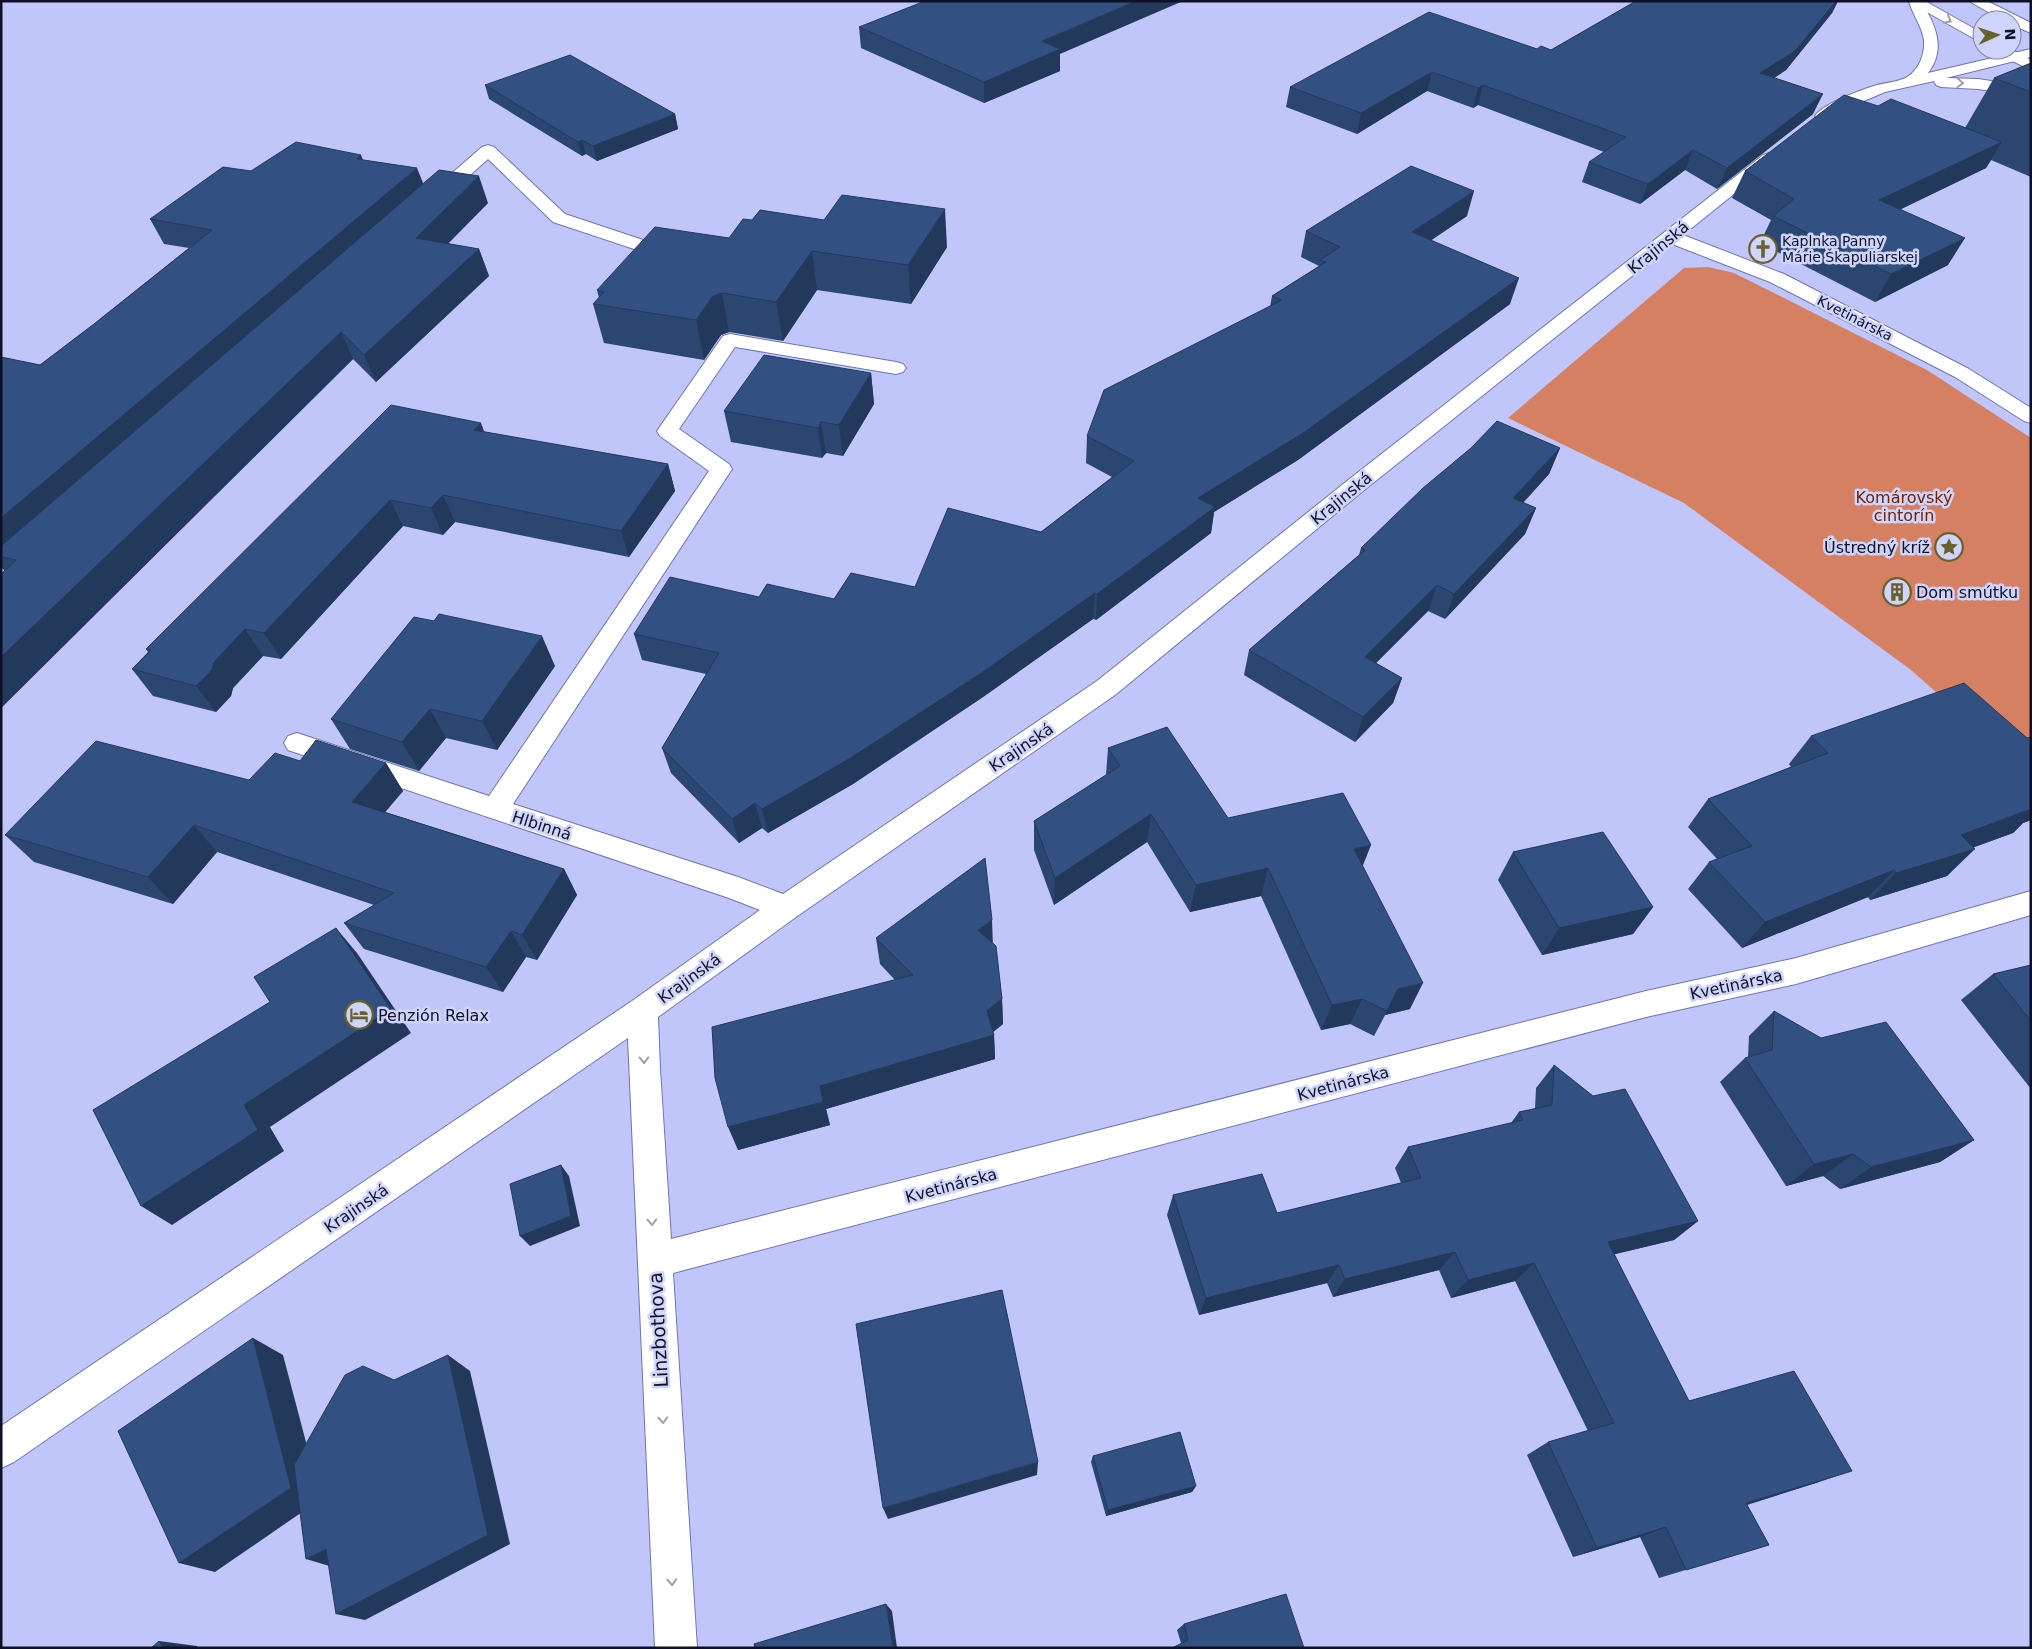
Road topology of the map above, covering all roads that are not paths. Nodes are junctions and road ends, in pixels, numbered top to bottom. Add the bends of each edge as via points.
1 (1914, 1) edge
2 (1976, 1) edge
3 (2031, 29) edge
4 (1972, 33) edge
5 (1982, 60) edge
6 (2020, 60) edge
7 (2031, 66) edge
8 (1912, 80) junction
9 (2031, 92) edge
10 (421, 209) edge
11 (1671, 237) junction
12 (661, 252) edge
13 (896, 368) dead end
14 (2031, 417) edge
15 (297, 743) dead end
16 (495, 809) junction
17 (2031, 903) edge
18 (786, 908) junction
19 (643, 1012) junction
20 (654, 1261) junction
21 (1, 1449) edge
22 (676, 1648) edge

1 -> 4 street
1 - 8 street via 1932,41 1926,66
2 - 3 street
5 - 8 street, Krajinská
6 - 7 street
8 -> 9 street via 1978,84
8 - 11 street, Krajinská via 1834,108
10 - 12 street via 488,150 559,218
11 - 14 street, Kvetinárska via 1777,278 1962,373
11 - 18 street, Krajinská via 1355,486 1106,688
13 - 16 street via 730,340 667,431 721,469
15 - 16 street, Hlbinná
16 - 18 street, Hlbinná
17 - 20 street, Kvetinárska via 1796,971 1646,1004
18 - 19 street, Krajinská
19 -> 20 street, Linzbothova
19 - 21 street, Krajinská
20 -> 22 street, Linzbothova

